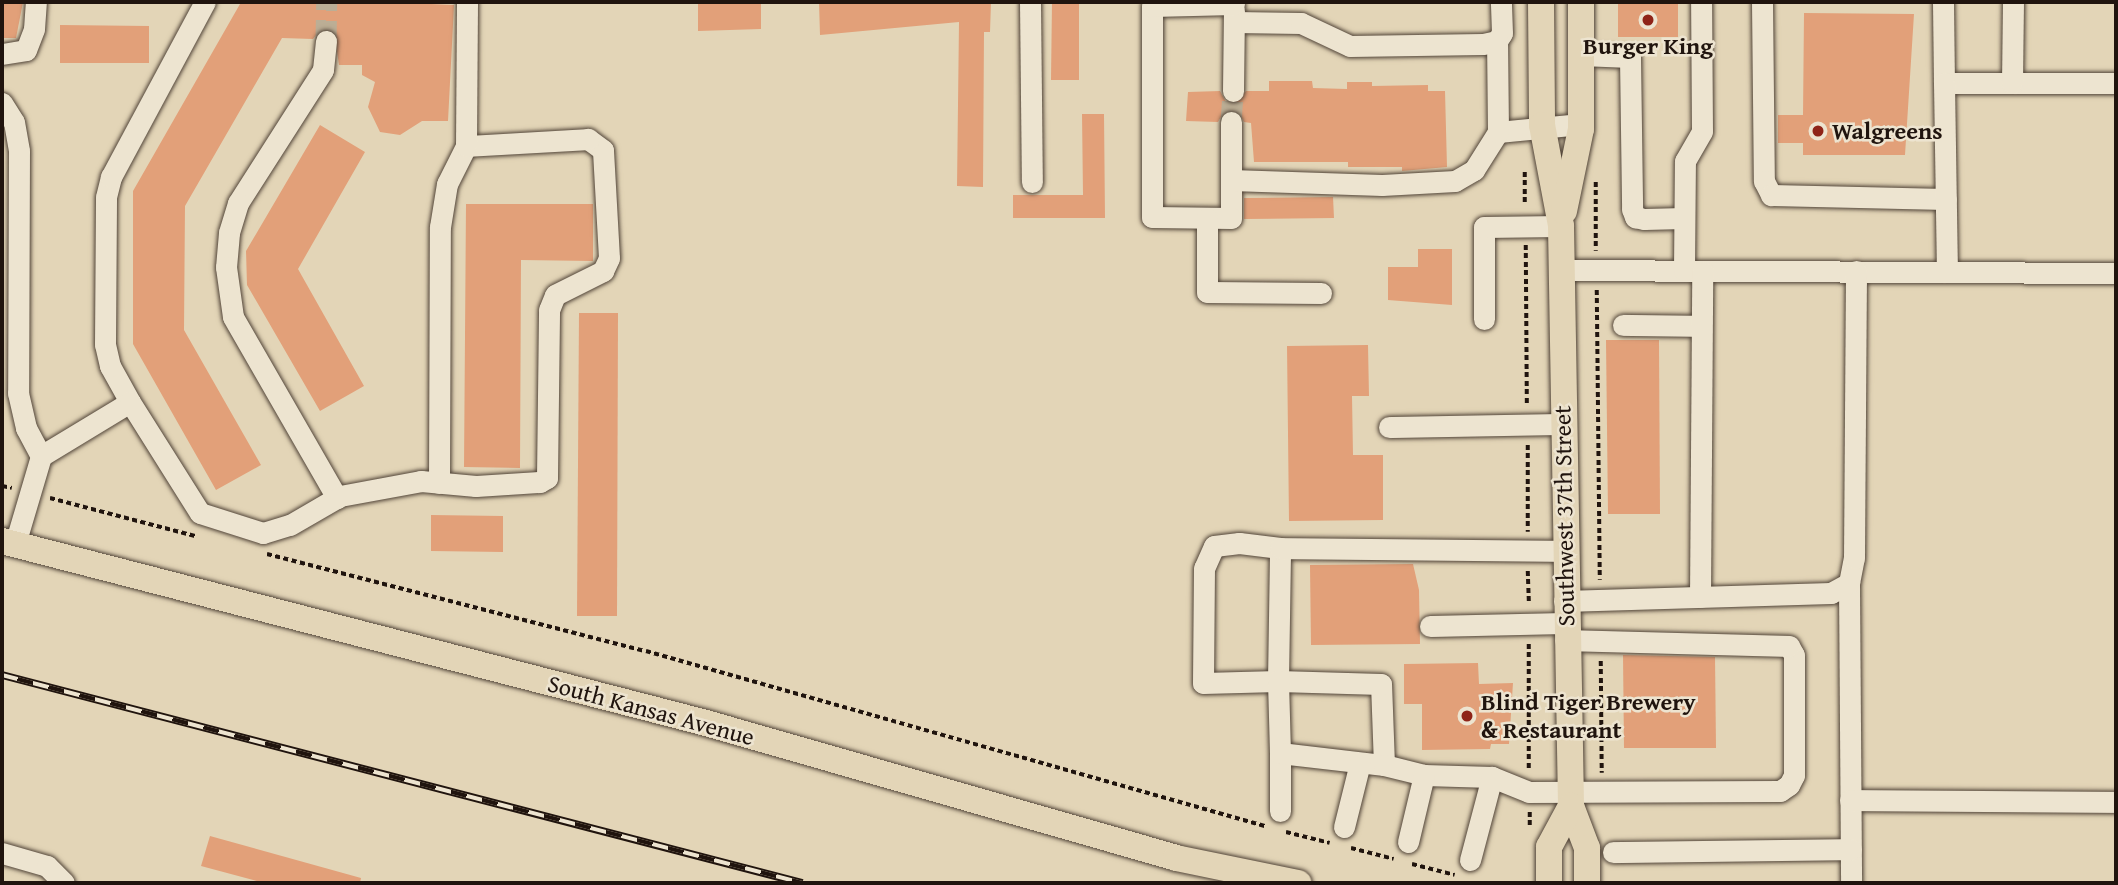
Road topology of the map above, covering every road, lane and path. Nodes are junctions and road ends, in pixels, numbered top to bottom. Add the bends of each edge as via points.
1 (36, 2) edge
2 (205, 2) edge
3 (467, 2) edge
4 (1030, 2) edge
5 (1501, 2) edge
6 (1541, 2) edge
7 (1581, 2) edge
8 (1701, 2) edge
9 (1762, 2) edge
10 (1943, 2) edge
11 (2013, 2) edge
12 (1234, 9) edge
13 (326, 41) tunnel mouth
14 (1497, 41) junction
15 (2, 54) edge
16 (1581, 55) junction
17 (1944, 83) junction
18 (2012, 83) junction
19 (2116, 83) edge
20 (1233, 91) tunnel mouth
21 (2, 103) edge
22 (1231, 122) tunnel mouth
23 (1581, 124) junction
24 (1542, 125) junction
25 (1498, 132) junction
26 (466, 146) junction
27 (1596, 173) dead end
28 (1231, 180) junction
29 (1032, 182) dead end
30 (1946, 199) junction
31 (1207, 218) junction
32 (1684, 218) junction
33 (1561, 226) junction
34 (1561, 270) junction
35 (1596, 270) junction
36 (1693, 271) junction
37 (1856, 271) junction
38 (1947, 272) junction
39 (2116, 273) edge
40 (1321, 293) dead end
41 (1484, 319) dead end
42 (1623, 325) dead end
43 (1701, 326) junction
44 (130, 402) junction
45 (1563, 424) junction
46 (1389, 427) dead end
47 (41, 456) junction
48 (439, 483) junction
49 (2, 486) edge
50 (33, 494) junction
51 (337, 498) junction
52 (206, 538) dead end
53 (8, 542) edge
54 (1280, 548) junction
55 (1564, 551) junction
56 (259, 552) dead end
57 (1849, 583) junction
58 (1700, 597) junction
59 (1600, 600) junction
60 (1565, 621) junction
61 (1430, 626) dead end
62 (1601, 640) junction
63 (1278, 681) junction
64 (1280, 753) junction
65 (1360, 762) junction
66 (1384, 765) junction
67 (1424, 775) junction
68 (1492, 777) junction
69 (1602, 794) junction
70 (1571, 800) junction
71 (1850, 800) junction
72 (2116, 802) edge
73 (1280, 811) dead end
74 (1344, 827) dead end
75 (1408, 842) dead end
76 (1851, 849) junction
77 (1613, 852) dead end
78 (2, 853) edge
79 (1464, 868) joint
80 (64, 883) edge
81 (1298, 883) edge
82 (1549, 883) edge
83 (1587, 883) edge
84 (1851, 883) edge

1 - 15 street via 34,29 26,50
2 - 44 street via 111,177 106,197 105,344 110,366
3 - 26 street
4 - 29 street
5 - 14 street via 1502,33
6 - 24 main road, Southwest 37th Street
7 - 16 main road, Southwest 37th Street
8 - 32 street via 1702,131 1685,161
9 - 30 street via 1764,181 1772,195
10 - 17 street
11 - 18 street
12 - 14 street via 1301,23 1350,46
12 - 20 street
12 - 31 street via 1152,6 1152,217
13 - 51 street via 323,70 238,203 226,267 233,317
14 - 25 street
16 - 23 main road, Southwest 37th Street
16 - 32 street via 1630,57 1632,209 1636,217 1644,219
17 - 18 street
17 - 30 street
18 - 19 street
21 - 47 street via 14,122 19,151 18,393 26,428
22 - 28 street
23 - 24 street
23 - 33 main road, Southwest 37th Street
24 - 25 street
24 - 33 main road, Southwest 37th Street
25 - 28 street via 1474,170 1455,181 1382,185
26 - 48 street via 447,184 440,227
26 - 48 street via 588,139 603,150 609,258 603,271 555,295 549,310 547,478 476,486
27 - 35 path
28 - 31 street via 1231,218
30 - 38 street
31 - 40 street via 1207,292
32 - 36 street
33 - 34 main road, Southwest 37th Street
33 - 41 street via 1484,227
34 - 35 street
34 - 45 main road, Southwest 37th Street
35 - 36 street
35 - 59 path
36 - 37 street
36 - 43 street
37 - 38 street
37 - 57 street via 1854,558
38 - 39 street
42 - 43 street
43 - 58 street
44 - 47 street
44 - 51 street via 200,513 263,533 290,525
45 - 46 street
45 - 55 main road, Southwest 37th Street
47 - 50 street
48 - 51 street via 421,481
49 - 50 path
50 - 52 path
50 - 53 street
53 - 81 main road, South Kansas Avenue via 706,723 1176,858
54 - 55 street
54 - 63 street
54 - 63 street via 1239,542 1214,546 1204,568 1203,683
55 - 60 main road, Southwest 37th Street
56 - 79 path via 659,655 1214,813
57 - 58 street via 1830,593
57 - 71 street
58 - 59 street
59 - 60 street
60 - 61 street
60 - 62 street
60 - 70 main road, Southwest 37th Street
62 - 69 path
62 - 69 street via 1779,644 1788,646 1794,655 1794,775 1789,785 1780,791
63 - 64 street
63 - 66 street via 1381,684
64 - 65 street
64 - 73 street
65 - 66 street
65 - 74 street
66 - 67 street
67 - 68 street
67 - 75 street
68 - 70 street via 1529,792
68 - 79 street
69 - 70 street
70 - 82 main road via 1549,847
70 - 83 main road, Southwest 37th Street via 1587,848
71 - 72 street
71 - 76 street
76 - 77 street
76 - 84 street
78 - 80 street via 47,866

